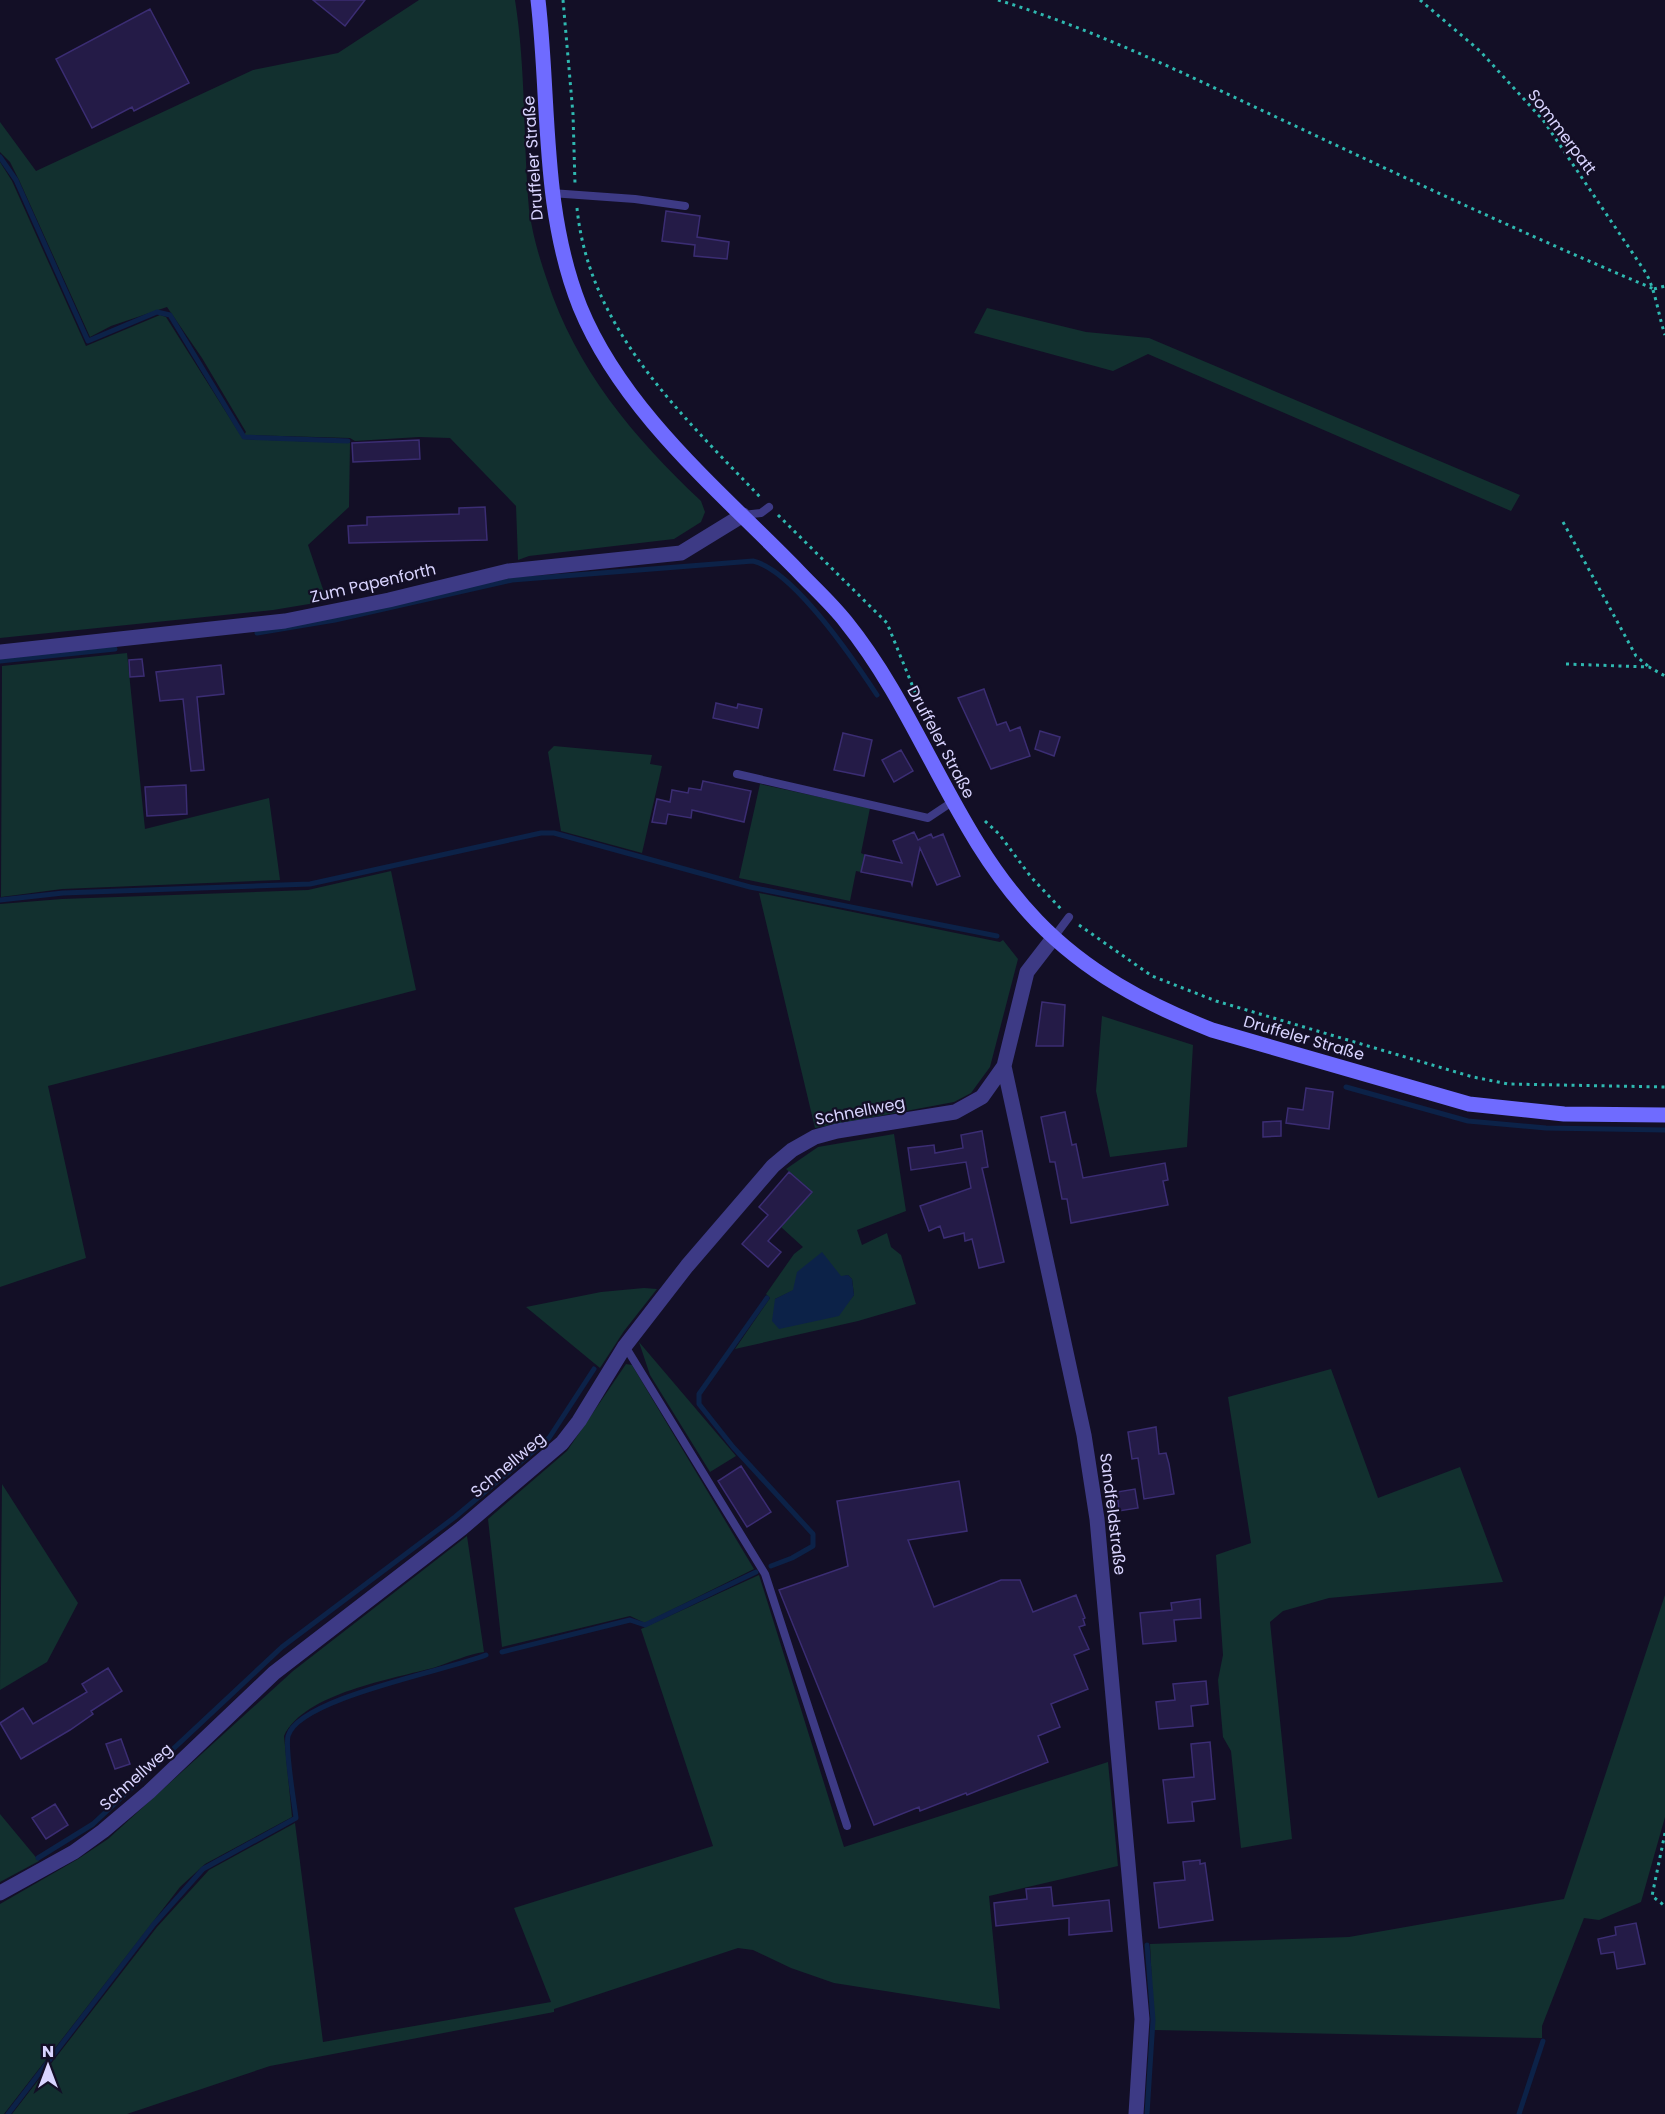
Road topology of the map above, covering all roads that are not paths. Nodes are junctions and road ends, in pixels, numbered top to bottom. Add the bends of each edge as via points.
1 (538, 0) edge
2 (551, 193) junction
3 (685, 206) dead end
4 (769, 507) road end
5 (743, 515) junction
6 (0, 652) edge
7 (737, 774) dead end
8 (952, 802) junction
9 (1069, 917) road end
10 (1054, 937) junction
11 (1004, 1066) junction
12 (1665, 1115) edge
13 (626, 1346) junction
14 (847, 1826) dead end
15 (0, 1893) edge
16 (1136, 2114) edge

1 - 2 street, Druffeler Straße
2 - 3 lane
2 - 5 street, Druffeler Straße via 570,279 589,327 610,363 644,411
4 - 5 lane via 761,513
5 - 6 street, Zum Papenforth via 681,553 508,571 285,621
5 - 8 street, Druffeler Straße via 844,620 884,673
7 - 8 lane via 928,818
8 - 10 street, Druffeler Straße via 983,855
9 - 10 lane
10 - 11 street, Sandfeldstraße via 1027,972
10 - 12 street, Druffeler Straße via 1115,984 1171,1014 1212,1030 1427,1093 1501,1109
11 - 13 street, Schnellweg via 982,1097 955,1112 837,1131 815,1137 792,1150 773,1166 687,1266
11 - 16 street, Sandfeldstraße via 1084,1435 1097,1519 1142,2019
13 - 14 lane via 765,1574
13 - 15 street, Schnellweg via 562,1443 462,1528 274,1673 103,1831 74,1852

